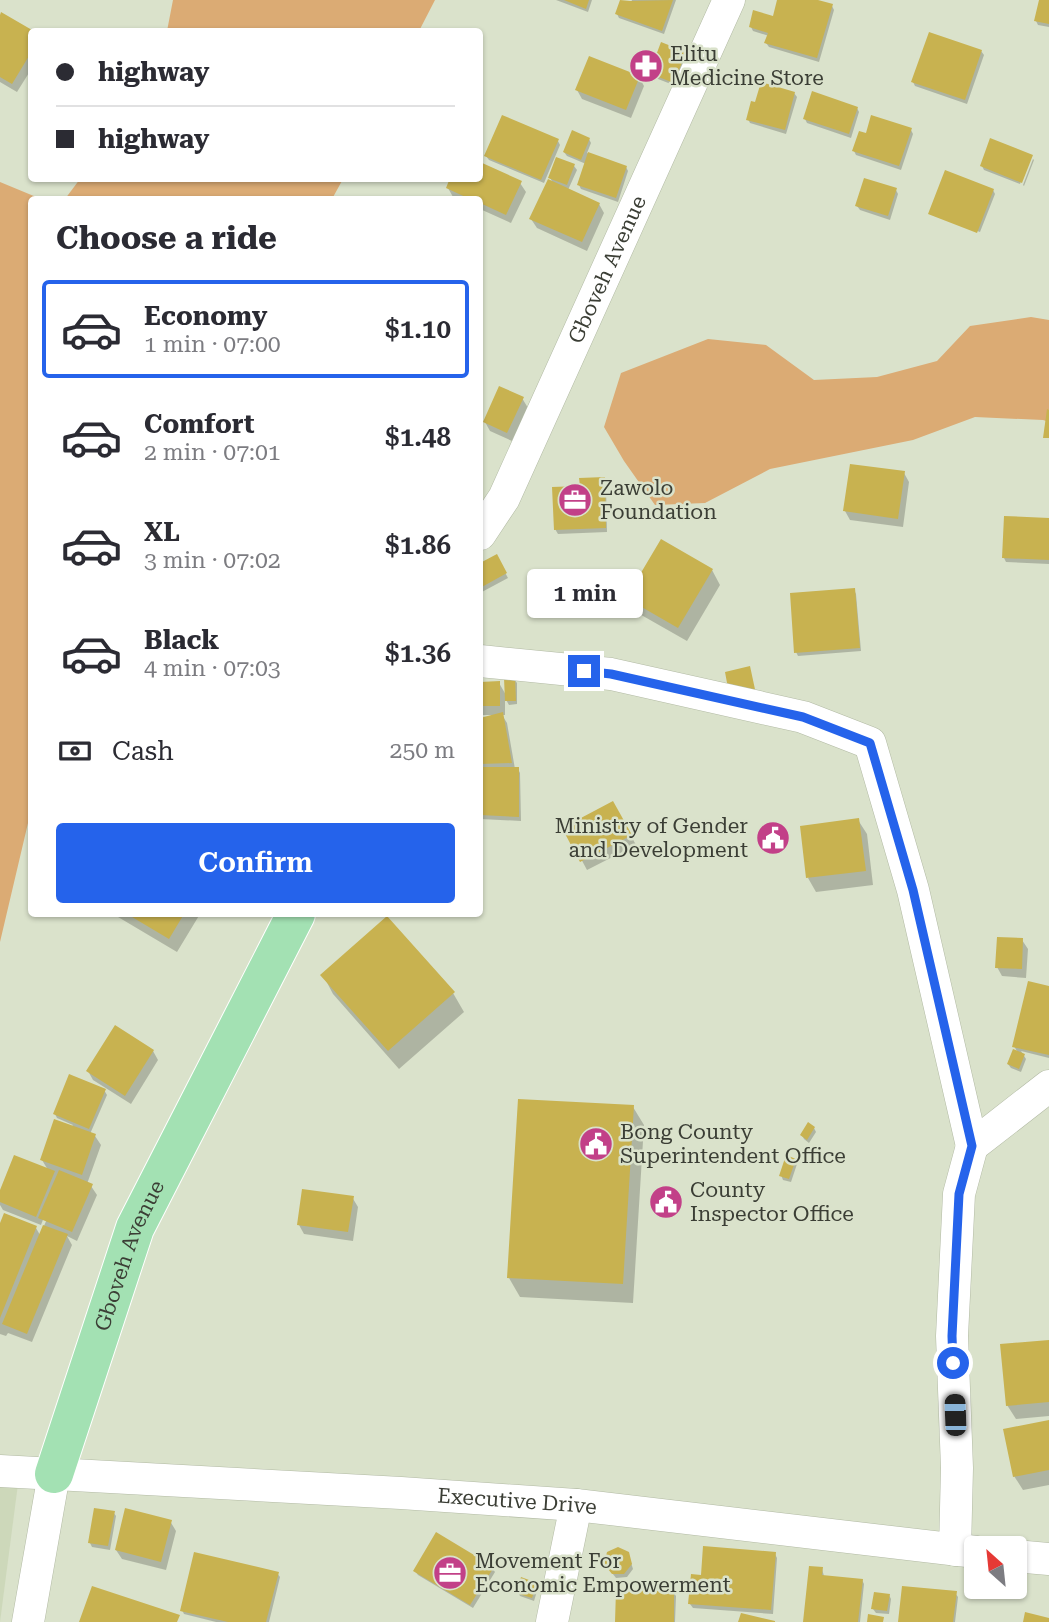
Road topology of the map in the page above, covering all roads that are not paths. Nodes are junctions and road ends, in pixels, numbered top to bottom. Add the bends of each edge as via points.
1 (729, 0) edge
2 (483, 529) edge
3 (483, 661) edge
4 (294, 917) edge
5 (1049, 1086) edge
6 (972, 1146) junction
7 (0, 1471) edge
8 (54, 1474) junction
9 (576, 1505) junction
10 (964, 1536) edge
11 (964, 1551) edge
12 (1027, 1557) edge
13 (1049, 1559) edge
14 (28, 1622) edge
15 (552, 1622) edge

1 - 2 street, Gboveh Avenue via 503,498
3 - 6 street via 611,674 803,717 870,743 913,890
4 - 8 main road, Gboveh Avenue via 135,1228
5 - 6 street
6 - 10 street via 959,1194 952,1336
7 - 8 street, Executive Drive
8 - 9 street, Executive Drive
8 - 14 street, Gboveh Avenue
9 - 11 street, Executive Drive
9 - 15 street
12 - 13 street

